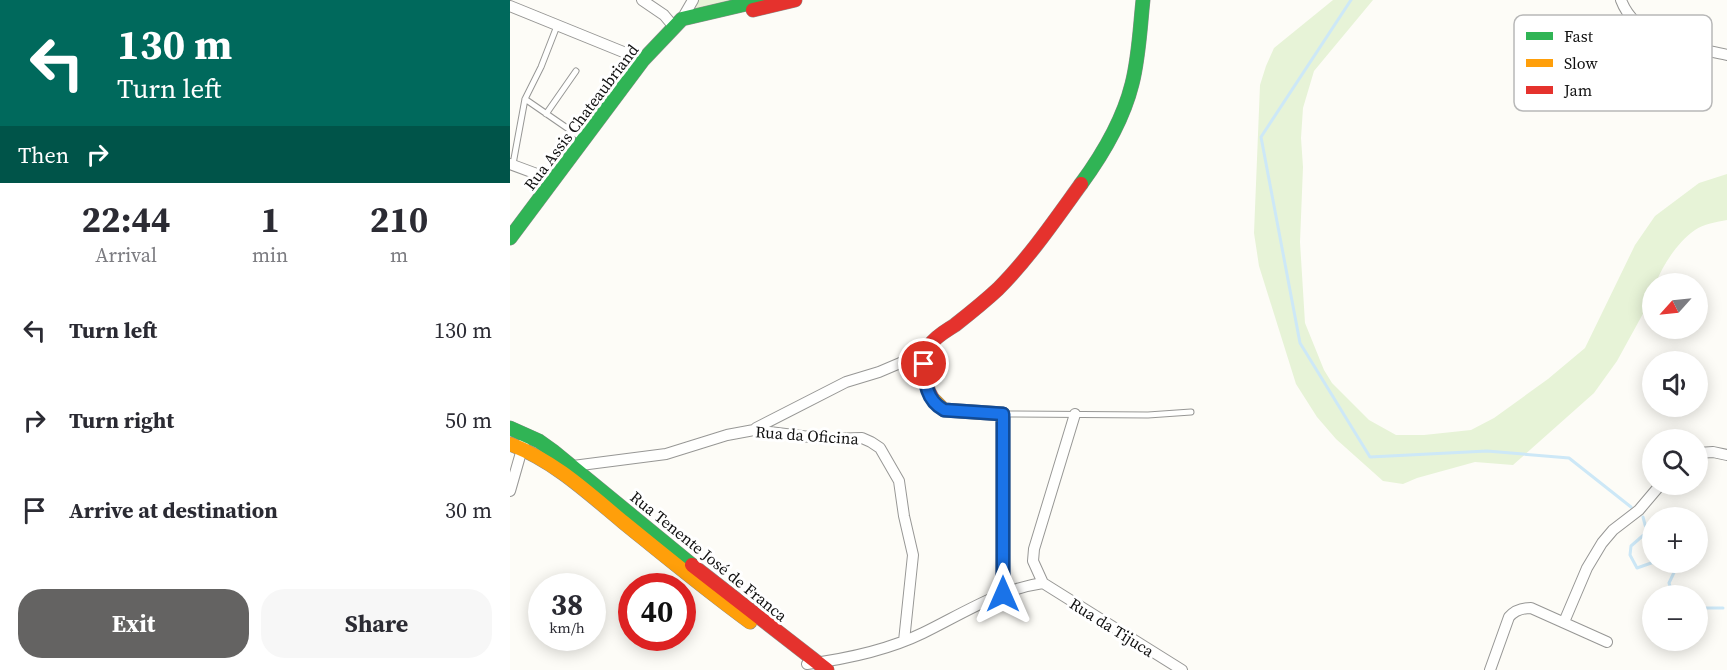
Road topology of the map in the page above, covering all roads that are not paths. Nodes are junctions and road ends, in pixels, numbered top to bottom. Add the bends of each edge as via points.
1 (642, 0) edge
2 (693, 0) edge
3 (763, 0) edge
4 (795, 0) edge
5 (1143, 0) edge
6 (1621, 0) edge
7 (510, 6) edge
8 (740, 6) edge
9 (1630, 15) edge
10 (678, 23) junction
11 (557, 24) junction
12 (1712, 51) edge
13 (1727, 55) edge
14 (643, 60) junction
15 (576, 71) dead end
16 (525, 99) junction
17 (546, 114) junction
18 (585, 140) junction
19 (511, 164) edge
20 (554, 180) junction
21 (510, 238) edge
22 (926, 352) junction
23 (1191, 412) dead end
24 (1003, 414) junction
25 (1075, 414) junction
26 (510, 428) edge
27 (754, 430) junction
28 (527, 434) junction
29 (516, 446) edge
30 (1708, 452) edge
31 (1727, 455) edge
32 (569, 470) junction
33 (510, 491) edge
34 (1652, 495) edge
35 (1043, 583) junction
36 (1003, 594) junction
37 (1564, 622) junction
38 (904, 641) junction
39 (1607, 642) dead end
40 (817, 667) edge
41 (1182, 670) edge
42 (1490, 670) edge

1 - 10 street
2 - 10 street
3 - 8 street
4 - 8 street
5 - 22 street via 1129,94 1101,153 1069,202 1003,284 934,340
6 - 9 street
7 - 11 street
8 - 10 street
10 - 14 street, Rua Assis Chateaubriand
11 - 14 street
11 - 16 lane via 542,67
12 - 13 street
14 - 18 street, Rua Assis Chateaubriand
15 - 17 lane
16 - 17 lane
16 - 19 lane
17 - 18 lane
18 - 20 street, Rua Assis Chateaubriand
19 - 20 street
20 - 21 street, Rua Assis Chateaubriand
22 - 24 street via 926,387 937,406 944,410
22 - 27 street via 846,382
23 - 25 lane
24 - 25 lane
24 - 36 street
25 - 35 street via 1034,549 1033,561
26 - 28 street
27 - 32 street, Rua da Oficina via 666,454
27 - 38 street, Rua da Oficina via 826,439 862,438 880,448 899,481 913,555
28 - 29 street
28 - 32 street
29 - 32 street
29 - 33 street
30 - 31 street
32 - 40 street, Rua Tenente José de Franca
34 - 37 street via 1602,543
35 - 36 street
35 - 41 street, Rua da Tijuca
36 - 38 street
37 - 39 street
37 - 42 street via 1531,608 1518,610 1509,617
38 - 40 street

